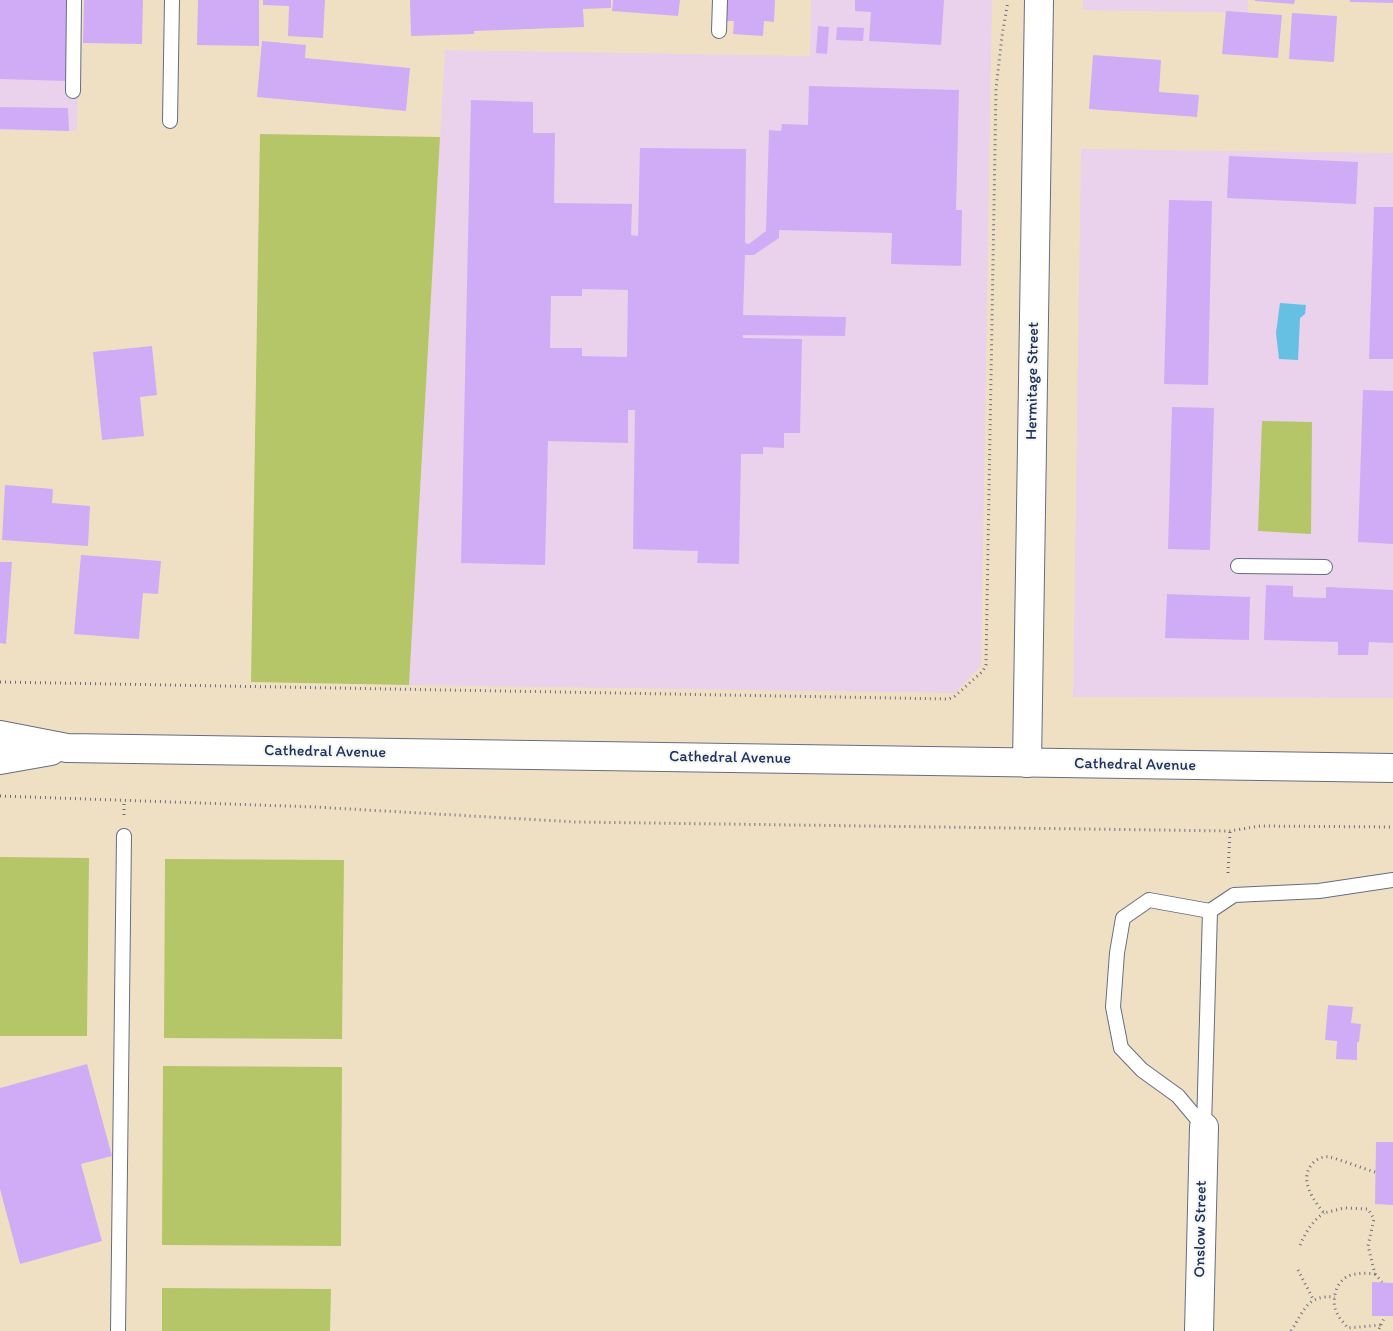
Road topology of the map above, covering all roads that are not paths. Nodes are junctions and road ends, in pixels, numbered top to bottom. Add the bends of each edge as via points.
1 (74, 0) edge
2 (172, 0) edge
3 (720, 0) edge
4 (1039, 0) edge
5 (720, 31) dead end
6 (73, 91) dead end
7 (170, 122) dead end
8 (1238, 566) dead end
9 (1325, 567) dead end
10 (0, 735) edge
11 (67, 748) junction
12 (0, 760) edge
13 (1027, 763) junction
14 (1393, 768) edge
15 (124, 836) dead end
16 (1393, 880) edge
17 (1210, 911) junction
18 (1204, 1127) junction
19 (118, 1331) edge
20 (1199, 1331) edge

1 - 6 lane
2 - 7 lane
3 - 5 lane
4 - 13 main road, Hermitage Street
8 - 9 lane
10 - 11 main road, Cathedral Avenue
11 - 12 main road, Cathedral Avenue
11 - 13 main road, Cathedral Avenue
13 - 14 main road, Cathedral Avenue
15 - 19 lane
16 - 17 lane via 1319,891 1234,895
17 - 18 lane
17 - 18 lane via 1148,900 1123,918 1112,1007 1121,1048 1142,1070 1178,1096
18 - 20 main road, Onslow Street

